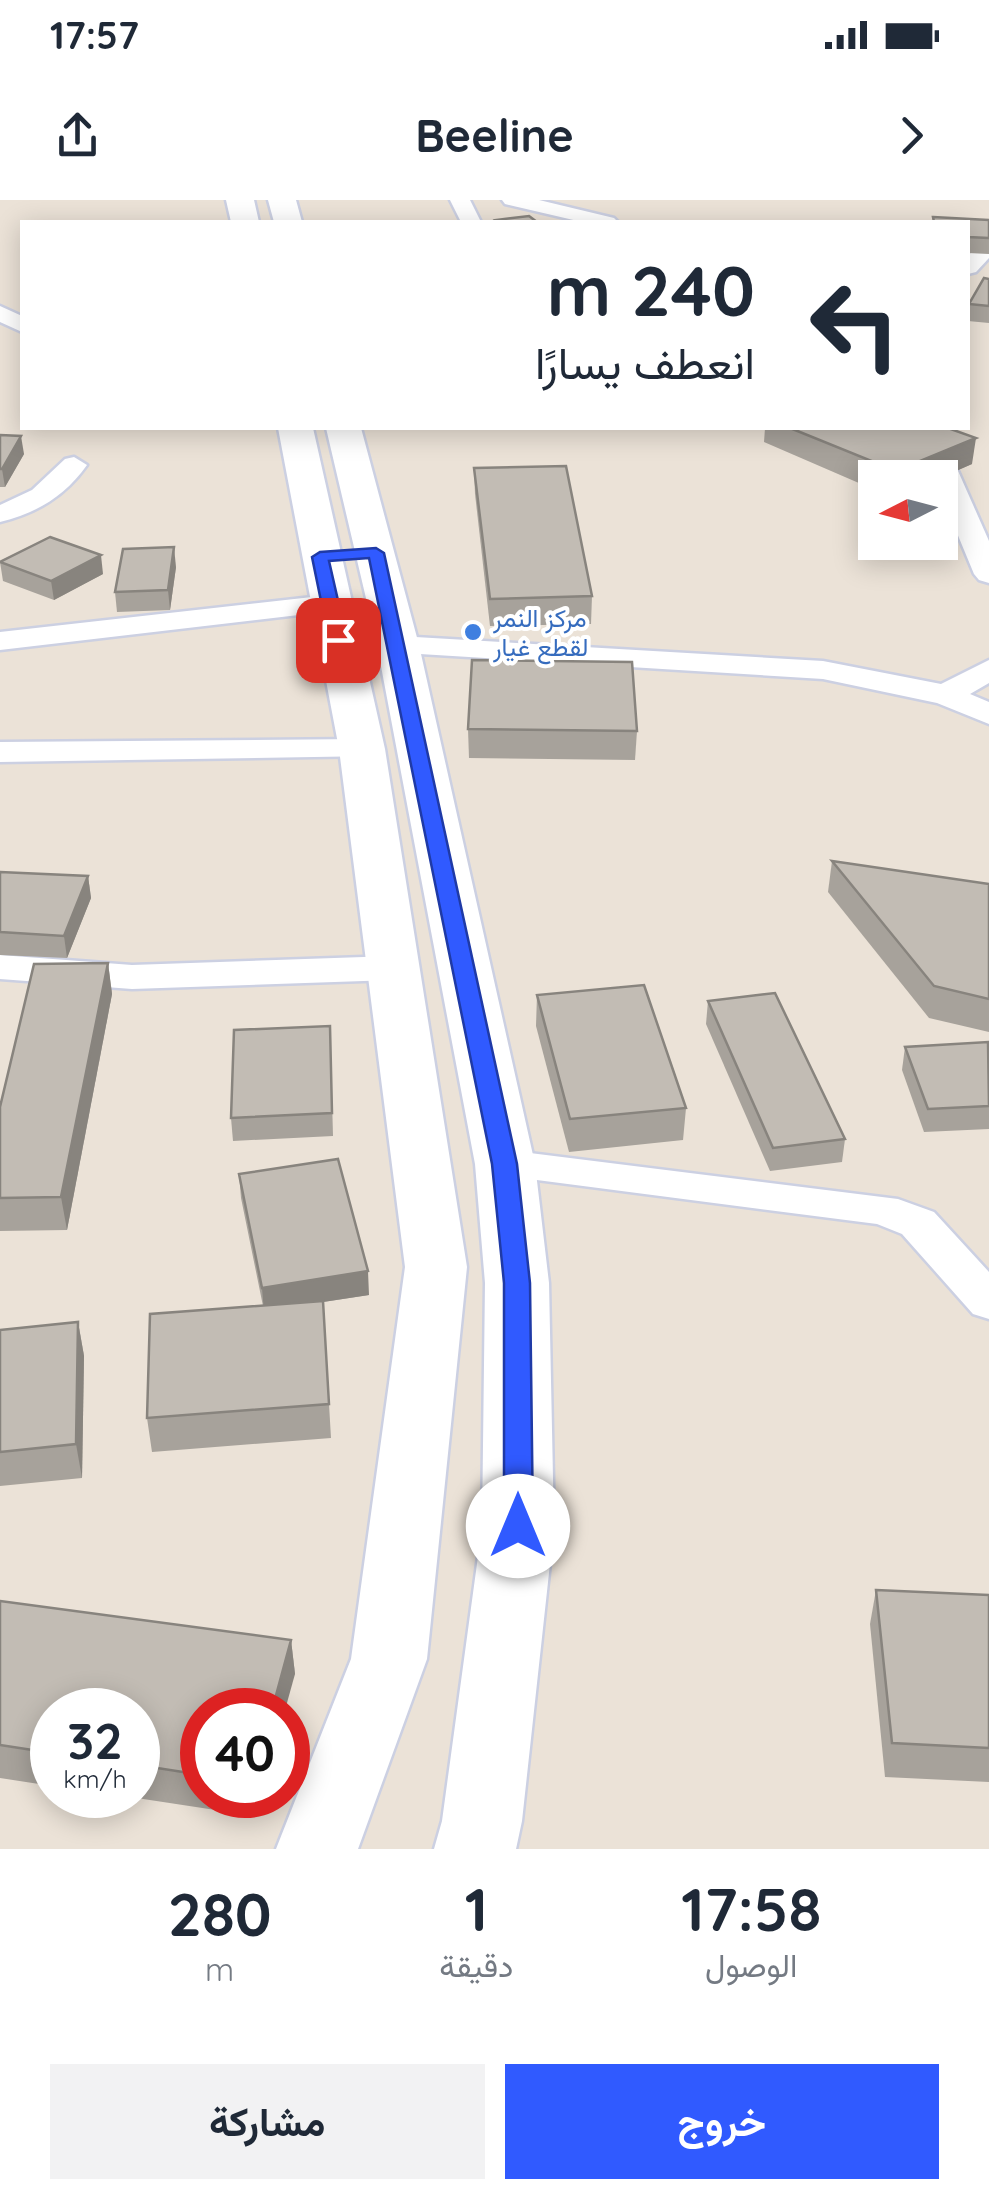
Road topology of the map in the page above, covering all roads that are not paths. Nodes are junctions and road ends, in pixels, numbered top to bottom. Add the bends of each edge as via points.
1 (460, 200) edge
2 (469, 200) edge
3 (512, 200) edge
4 (599, 220) edge
5 (989, 246) edge
6 (970, 265) edge
7 (297, 430) edge
8 (343, 430) edge
9 (927, 430) edge
10 (74, 465) dead end
11 (0, 514) edge
12 (342, 572) junction
13 (989, 574) edge
14 (0, 641) edge
15 (398, 645) junction
16 (989, 669) edge
17 (946, 695) junction
18 (989, 714) edge
19 (362, 749) junction
20 (0, 752) edge
21 (0, 967) edge
22 (393, 968) junction
23 (505, 1164) junction
24 (989, 1302) edge
25 (317, 1849) edge
26 (475, 1849) edge

1 - 2 street
3 - 4 street
5 - 6 street
7 - 12 street
8 - 12 street
9 - 13 street
10 - 11 street via 56,489
12 - 14 street
12 - 15 street
12 - 19 street
15 - 17 street via 823,670
15 - 23 street
16 - 17 street
17 - 18 street
19 - 20 street
19 - 22 street
21 - 22 street via 132,977
22 - 25 street via 436,1266 389,1659
23 - 24 street via 882,1210 918,1223
23 - 26 street via 517,1283 518,1526

